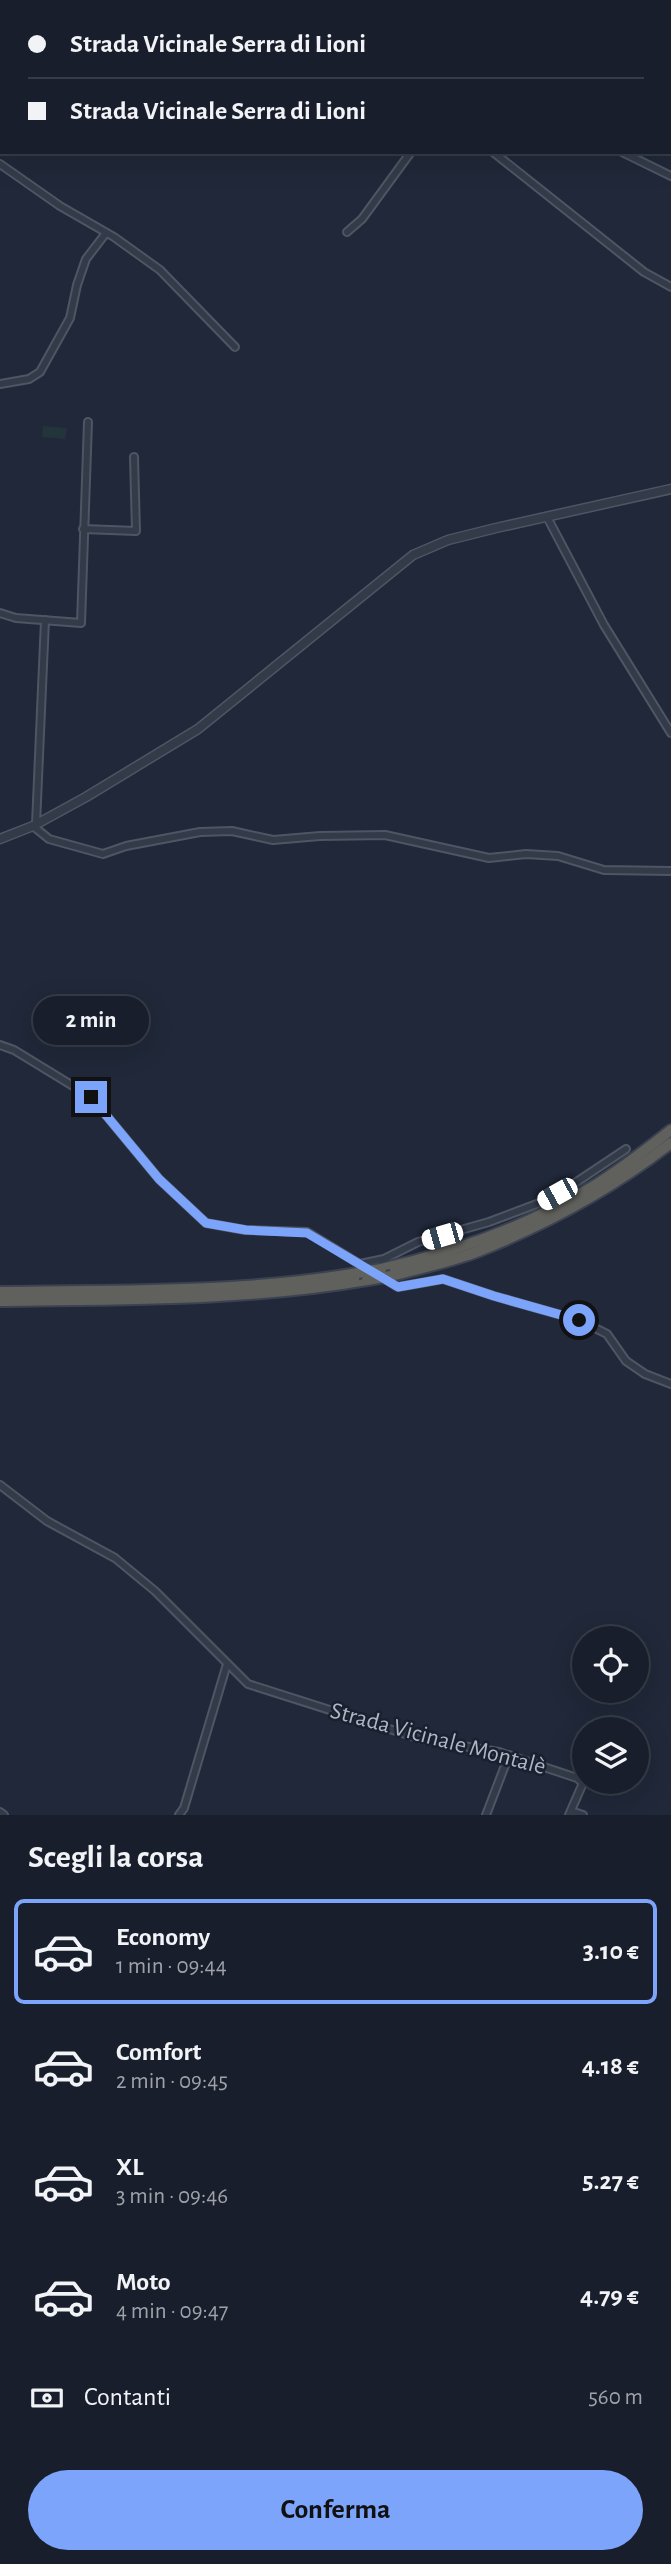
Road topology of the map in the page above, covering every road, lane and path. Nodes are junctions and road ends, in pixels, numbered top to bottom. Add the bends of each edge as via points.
1 (410, 154) edge
2 (496, 154) edge
3 (626, 154) edge
4 (0, 164) edge
5 (671, 176) edge
6 (347, 232) dead end
7 (106, 233) junction
8 (671, 287) edge
9 (235, 347) dead end
10 (0, 384) edge
11 (88, 422) dead end
12 (134, 457) dead end
13 (671, 489) edge
14 (547, 517) junction
15 (83, 529) junction
16 (0, 613) edge
17 (45, 620) junction
18 (671, 733) edge
19 (34, 825) junction
20 (0, 839) edge
21 (671, 871) edge
22 (0, 1045) edge
23 (671, 1130) edge
24 (671, 1143) edge
25 (626, 1149) dead end
26 (386, 1272) junction
27 (362, 1273) junction
28 (0, 1292) edge
29 (0, 1301) edge
30 (671, 1384) edge
31 (0, 1485) edge
32 (227, 1664) junction
33 (509, 1755) junction
34 (570, 1813) edge
35 (179, 1815) edge
36 (486, 1815) edge
37 (583, 1815) edge

1 - 6 street via 362,219
2 - 8 street via 644,272
3 - 5 street
4 - 7 street
7 - 9 street via 160,271
7 - 10 street via 86,259 70,318 40,372 29,379
11 - 15 street
12 - 15 street via 136,531
13 - 14 street
14 - 18 street via 604,625
14 - 19 street via 448,540 413,555 198,729
15 - 17 street via 81,622
16 - 17 street
17 - 19 street
19 - 20 street
19 - 21 street via 49,839 103,854 200,832 232,831 273,841 385,835 489,858 558,856 604,870
22 - 27 street via 91,1097 159,1179 206,1223 307,1233
23 - 26 highway via 597,1184 533,1218
24 - 26 highway via 594,1195 538,1225 477,1251
25 - 27 street via 542,1202 489,1223 418,1242
26 - 27 highway, bridge
27 - 28 highway via 207,1288
27 - 29 highway via 320,1289 231,1296
27 - 30 street via 398,1287 443,1279 579,1320 607,1334 626,1361
31 - 32 street, Strada Vicinale Montalè via 47,1521 115,1558 155,1591
32 - 33 street, Strada Vicinale Montalè via 248,1684 421,1739
32 - 35 street
33 - 34 street, Strada Vicinale Montalè via 583,1783
33 - 36 street
34 - 37 street, Strada Vicinale Montalè

